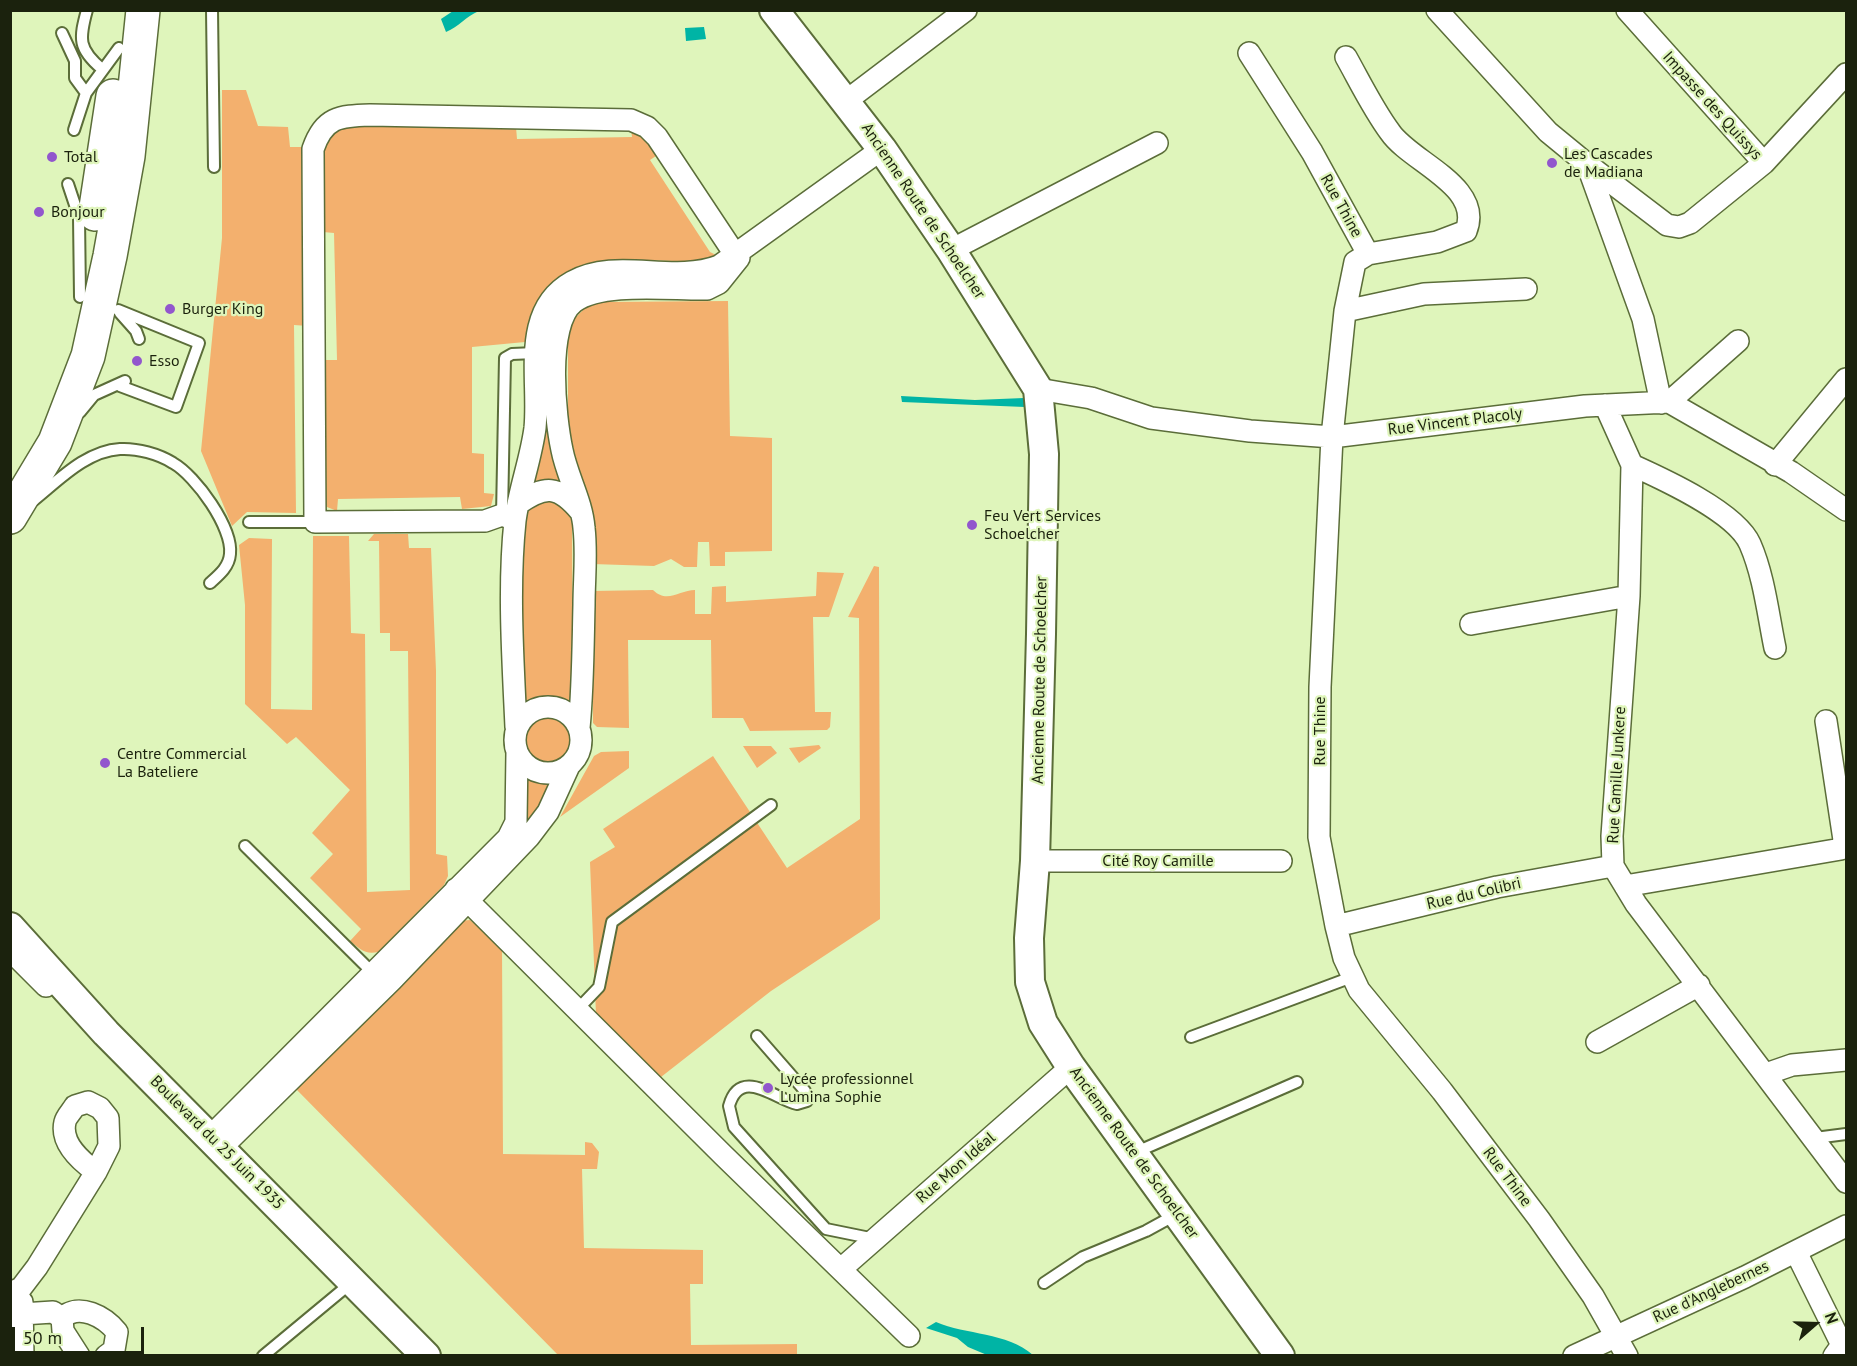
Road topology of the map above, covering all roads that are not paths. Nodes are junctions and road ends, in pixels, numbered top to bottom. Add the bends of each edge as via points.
1 (87, 10) edge
2 (123, 10) edge
3 (143, 10) edge
4 (212, 10) edge
5 (774, 10) edge
6 (966, 10) edge
7 (1437, 10) edge
8 (1627, 10) edge
9 (62, 33) dead end
10 (1249, 52) dead end
11 (1346, 57) dead end
12 (111, 59) junction
13 (1846, 74) edge
14 (86, 93) junction
15 (846, 101) junction
16 (74, 129) dead end
17 (1157, 143) dead end
18 (882, 149) junction
19 (1764, 163) junction
20 (1587, 164) junction
21 (214, 167) dead end
22 (68, 184) dead end
23 (951, 249) junction
24 (740, 253) junction
25 (1368, 254) junction
26 (110, 256) junction
27 (1526, 289) dead end
28 (114, 291) dead end
29 (80, 297) junction
30 (1345, 311) junction
31 (139, 339) dead end
32 (1738, 341) dead end
33 (535, 353) junction
34 (1846, 379) edge
35 (1038, 389) junction
36 (1665, 402) junction
37 (1605, 405) junction
38 (1332, 437) junction
39 (55, 442) junction
40 (1632, 465) junction
41 (1775, 465) junction
42 (10, 476) edge
43 (1846, 510) edge
44 (512, 513) junction
45 (582, 513) junction
46 (10, 518) edge
47 (249, 522) dead end
48 (315, 522) junction
49 (210, 584) dead end
50 (1629, 596) junction
51 (1471, 624) dead end
52 (1775, 648) dead end
53 (1826, 721) dead end
54 (516, 727) junction
55 (579, 728) junction
56 (516, 752) junction
57 (569, 766) junction
58 (771, 805) dead end
59 (245, 846) dead end
60 (1035, 861) junction
61 (1281, 861) dead end
62 (1613, 866) junction
63 (1625, 886) junction
64 (462, 895) junction
65 (1336, 926) junction
66 (10, 927) edge
67 (10, 950) edge
68 (372, 972) junction
69 (1352, 977) junction
70 (1699, 986) junction
71 (67, 1008) dead end
72 (577, 1010) junction
73 (757, 1036) dead end
74 (1191, 1037) dead end
75 (1597, 1042) dead end
76 (1846, 1060) edge
77 (1071, 1067) junction
78 (1767, 1074) junction
79 (1297, 1082) dead end
80 (1846, 1134) edge
81 (1815, 1138) junction
82 (216, 1142) junction
83 (1134, 1154) junction
84 (96, 1172) dead end
85 (1846, 1182) edge
86 (1178, 1214) junction
87 (1846, 1226) edge
88 (875, 1239) junction
89 (1796, 1252) junction
90 (841, 1269) junction
91 (353, 1281) junction
92 (1044, 1283) dead end
93 (16, 1291) edge
94 (22, 1314) junction
95 (62, 1318) junction
96 (1616, 1335) junction
97 (909, 1336) dead end
98 (23, 1356) edge
99 (79, 1356) edge
100 (106, 1356) edge
101 (263, 1356) edge
102 (426, 1356) edge
103 (1280, 1356) edge
104 (1574, 1356) edge
105 (1627, 1356) edge
106 (1834, 1356) edge

1 - 12 lane via 81,34 85,55
2 - 12 highway
3 - 26 highway via 128,156
4 - 21 lane
5 - 15 main road, Ancienne Route de Schoelcher
6 - 15 street
7 - 20 street via 1548,132
8 - 19 street, Impasse des Quissys
9 - 14 lane via 75,60 75,78
10 - 25 street, Rue Thine via 1312,152
11 - 25 street via 1391,134 1450,182 1469,215 1466,231 1456,235
12 - 14 lane
12 - 29 highway via 91,241
13 - 19 street, Impasse des Quissys
14 - 16 lane
15 - 18 main road, Ancienne Route de Schoelcher
17 - 23 street
18 - 23 main road, Ancienne Route de Schoelcher
18 - 24 street
19 - 20 street via 1690,223 1679,227 1667,225
20 - 36 street via 1643,319
22 - 29 lane via 79,217
23 - 35 main road, Ancienne Route de Schoelcher
24 - 33 street via 707,270 602,272 571,282 545,306
24 - 45 street via 715,287 600,290 575,301 563,312 557,330 558,425
24 - 48 street via 657,137 631,120 370,115 329,122 319,132 314,149
25 - 30 street, Rue Thine via 1355,262
26 - 28 lane
26 - 39 highway via 88,356
27 - 30 street via 1425,294
29 - 42 highway via 52,394
30 - 38 street, Rue Thine
31 - 39 lane via 116,307 199,343 176,407 122,383 94,395
32 - 36 street
33 - 44 street via 537,405 527,474
33 - 44 lane via 505,358
34 - 41 street
35 - 38 street, Rue Vincent Placoly via 1091,398 1151,418
35 - 60 main road, Ancienne Route de Schoelcher via 1044,454
36 - 37 street, Rue Vincent Placoly
36 - 41 street
37 - 38 street, Rue Vincent Placoly
37 - 40 street, Rue Camille Junkere
38 - 65 street, Rue Thine via 1320,677 1319,837
39 - 46 highway
40 - 50 street, Rue Camille Junkere
40 - 52 street via 1673,483 1739,527 1758,569
41 - 43 street
44 - 45 street via 532,494 551,490 570,499
44 - 48 street via 485,521
44 - 54 street
45 - 55 street via 585,568
46 - 49 lane via 81,462 98,454 120,449 159,456 188,475 229,535 230,555 225,569
47 - 48 lane
50 - 51 street
50 - 62 street, Rue Camille Junkere
53 - 63 street via 1844,840 1841,849
54 - 55 street via 531,710 554,706 573,718
54 - 56 street
55 - 57 street via 580,747
56 - 57 street via 529,768 539,772 560,771
56 - 64 street via 516,822 508,838
57 - 64 street via 548,812 529,837
58 - 72 lane via 612,922 599,987
59 - 68 lane
60 - 61 street, Cité Roy Camille
60 - 77 main road, Ancienne Route de Schoelcher via 1030,982 1043,1023
62 - 63 street, Rue Camille Junkere
62 - 65 street, Rue du Colibri via 1497,887
63 - 70 street, Rue Camille Junkere
64 - 68 street
64 - 72 street
64 - 82 street via 392,980
65 - 69 street, Rue Thine
66 - 82 main road, Boulevard du 25 Juin 1935 via 106,1032
67 - 71 street
68 - 82 street
69 - 74 lane
69 - 96 street, Rue Thine via 1539,1219
70 - 75 street
70 - 78 street, Rue Camille Junkere
72 - 90 street
73 - 88 lane via 805,1091 807,1101 797,1104 759,1087 744,1088 734,1095 729,1106 734,1127 826,1229
76 - 78 street via 1792,1065
77 - 83 main road, Ancienne Route de Schoelcher
77 - 88 street, Rue Mon Idéal
78 - 81 street, Rue Camille Junkere
79 - 83 lane
80 - 81 lane
81 - 85 street, Rue Camille Junkere
82 - 91 main road, Boulevard du 25 Juin 1935
83 - 86 main road, Ancienne Route de Schoelcher
84 - 93 street
86 - 92 lane via 1083,1257
86 - 103 main road, Ancienne Route de Schoelcher
87 - 89 street, Rue d'Anglebernes
88 - 90 street, Rue Mon Idéal
89 - 96 street, Rue d'Anglebernes
89 - 106 street via 1842,1345
90 - 97 street
91 - 101 lane
91 - 102 main road, Boulevard du 25 Juin 1935
93 - 94 street
94 - 95 street via 53,1312
94 - 98 street
95 - 99 street via 63,1331
95 - 100 street via 88,1312 107,1319 117,1332 114,1350
96 - 104 street, Rue d'Anglebernes
96 - 105 street, Rue Thine

